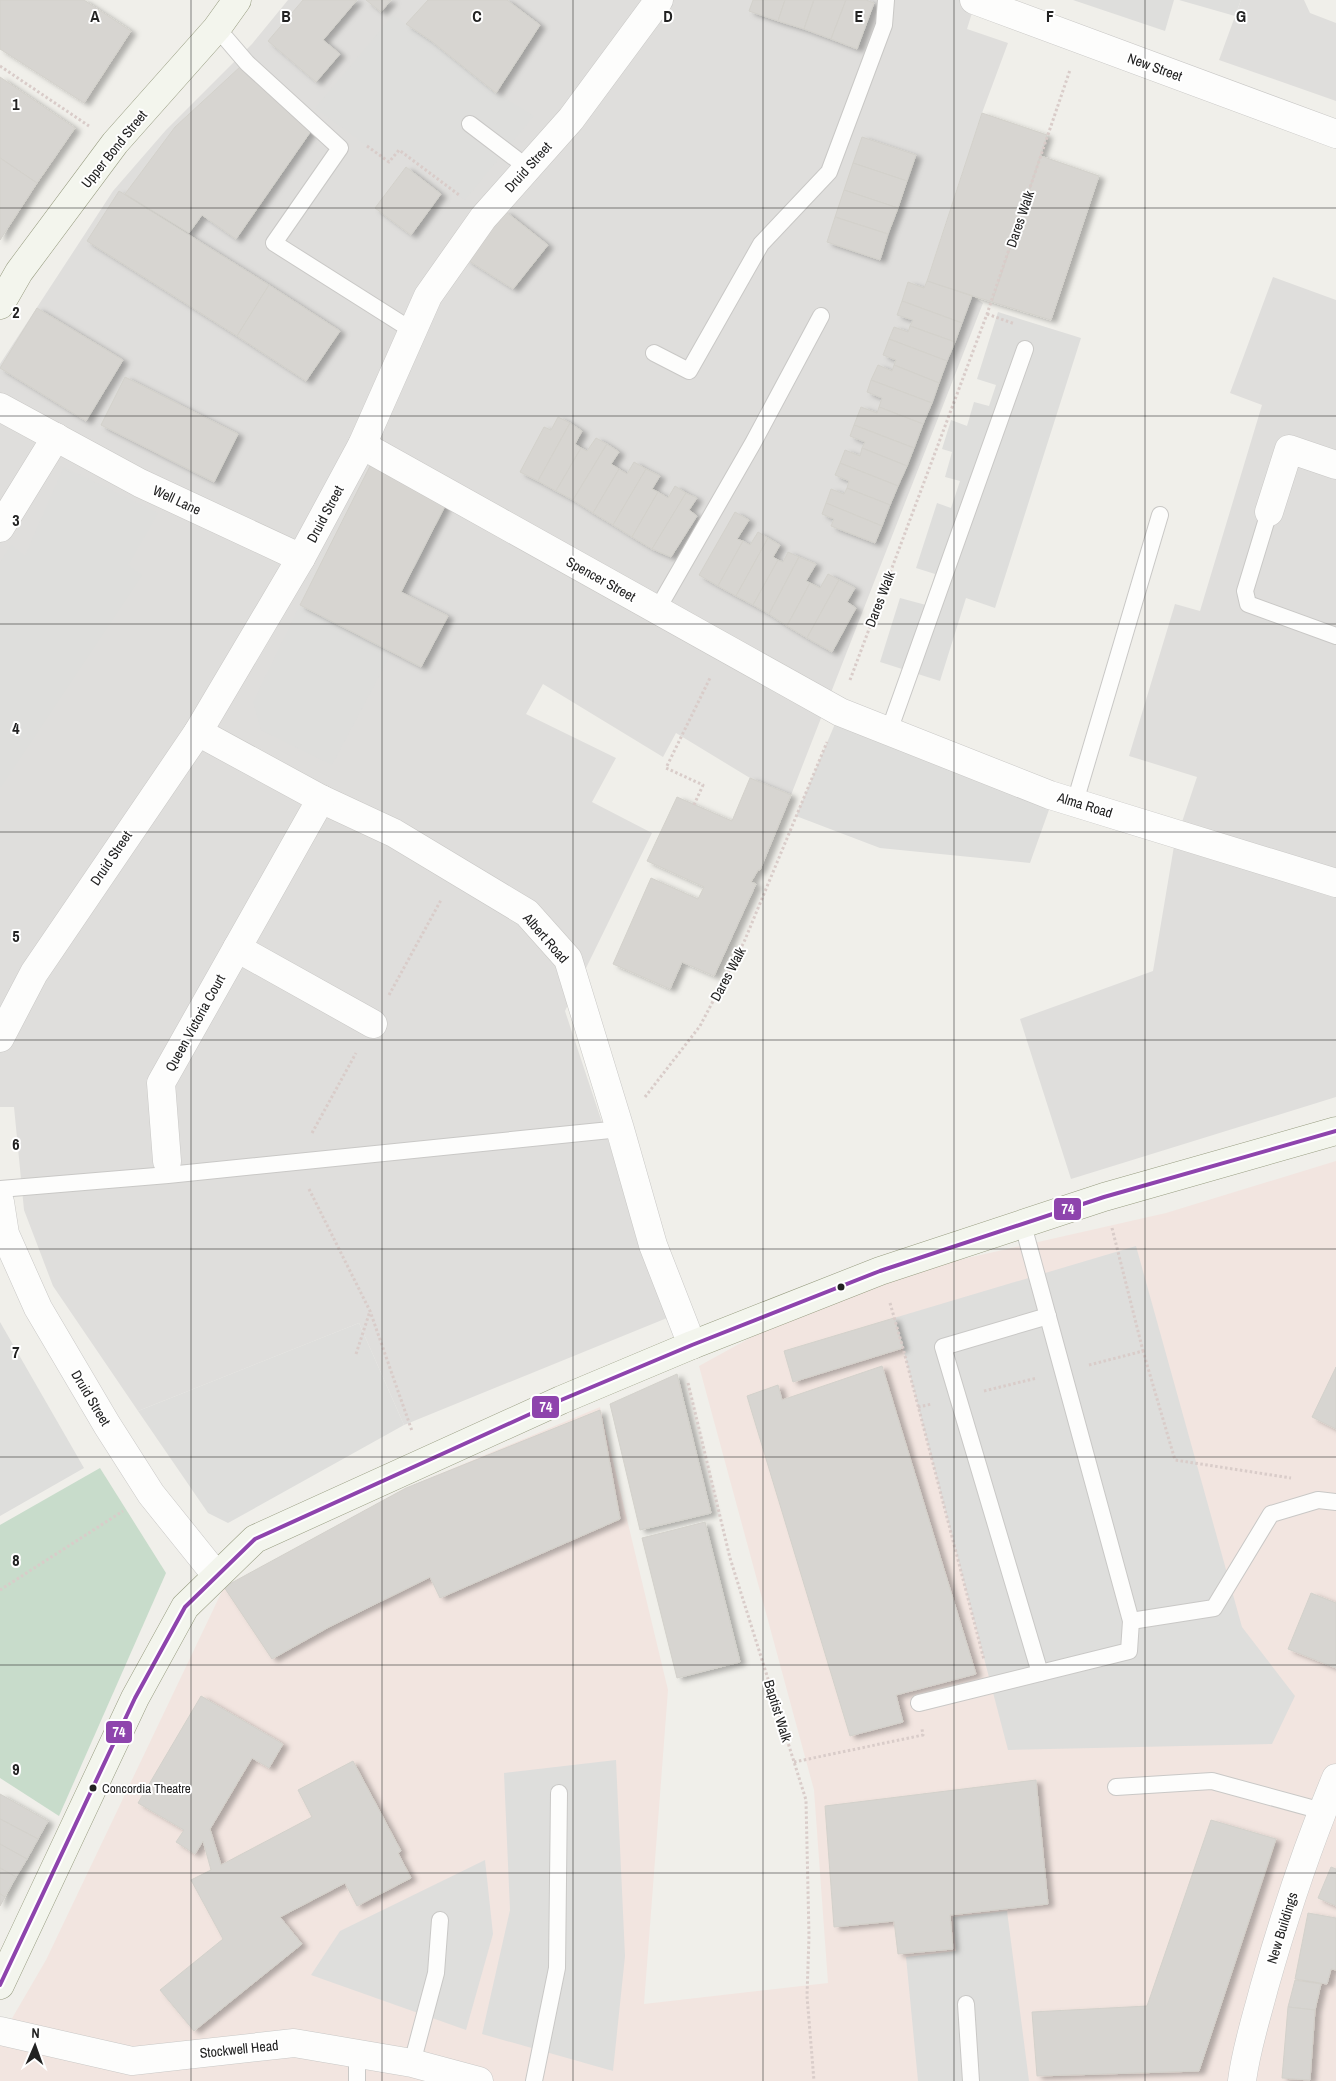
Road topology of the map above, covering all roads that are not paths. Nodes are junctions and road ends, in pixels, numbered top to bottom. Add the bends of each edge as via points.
1 (237, 0) edge
2 (660, 0) edge
3 (886, 0) edge
4 (974, 0) edge
5 (217, 28) junction
6 (470, 124) dead end
7 (1336, 134) edge
8 (528, 168) junction
9 (0, 305) edge
10 (821, 316) dead end
11 (413, 331) junction
12 (1025, 349) dead end
13 (654, 353) dead end
14 (0, 407) edge
15 (56, 437) junction
16 (362, 445) junction
17 (1336, 465) edge
18 (1269, 512) joint
19 (1160, 515) dead end
20 (0, 528) edge
21 (301, 558) junction
22 (657, 610) junction
23 (1336, 636) edge
24 (840, 712) joint
25 (888, 731) junction
26 (198, 732) junction
27 (321, 799) junction
28 (1075, 802) junction
29 (1336, 883) edge
30 (237, 948) junction
31 (373, 1024) dead end
32 (0, 1038) edge
33 (620, 1129) junction
34 (1336, 1131) edge
35 (167, 1161) dead end
36 (0, 1189) edge
37 (0, 1202) edge
38 (1023, 1225) junction
39 (1048, 1316) junction
40 (685, 1348) junction
41 (1336, 1502) edge
42 (216, 1575) junction
43 (1131, 1620) junction
44 (1040, 1673) junction
45 (919, 1703) dead end
46 (1336, 1778) edge
47 (1116, 1787) dead end
48 (559, 1793) dead end
49 (1322, 1811) junction
50 (440, 1920) dead end
51 (0, 1985) edge
52 (966, 2004) dead end
53 (0, 2031) edge
54 (356, 2052) junction
55 (412, 2063) junction
56 (357, 2081) edge
57 (478, 2081) edge
58 (534, 2081) edge
59 (971, 2081) edge
60 (1242, 2081) edge

1 - 5 main road, Upper Bond Street
2 - 8 street, Druid Street via 571,119
3 - 13 lane via 884,25 829,172 761,244 689,371
4 - 7 street, New Street
5 - 9 main road, Upper Bond Street via 116,143 19,272
5 - 11 lane via 247,63 340,148 274,243
6 - 8 lane
8 - 11 street, Druid Street via 478,226 428,296
10 - 22 lane
11 - 16 street, Druid Street
12 - 25 lane
14 - 15 street, Well Lane
15 - 20 street
15 - 21 street, Well Lane via 140,483
16 - 21 street, Druid Street
16 - 22 street, Spencer Street
17 - 18 street via 1289,448
18 - 23 lane via 1245,591 1248,604
19 - 28 lane
21 - 26 street, Druid Street
22 - 24 street, Spencer Street
24 - 25 street, Alma Road
25 - 28 street, Alma Road
26 - 27 street, Albert Road
26 - 32 street, Druid Street via 34,973
27 - 30 street, Queen Victoria Court
27 - 33 street, Albert Road via 394,833 527,913 568,959
28 - 29 street, Alma Road
30 - 31 street
30 - 35 street, Queen Victoria Court via 161,1083
33 - 36 lane
33 - 40 street, Albert Road
34 - 38 main road via 1104,1197
37 - 42 street, Druid Street via 5,1234 38,1308 151,1494
38 - 39 lane
38 - 40 main road via 880,1271
39 - 43 lane
39 - 44 lane via 943,1347
40 - 42 main road via 561,1400 254,1539
41 - 43 lane via 1318,1500 1271,1514 1214,1608
42 - 51 main road via 185,1607 163,1644
43 - 44 lane via 1129,1652
44 - 45 lane
46 - 49 street, New Buildings
47 - 49 lane via 1212,1781
48 - 58 lane via 557,1968
49 - 60 street, New Buildings via 1274,1954
50 - 55 lane via 436,1973
52 - 59 lane
53 - 54 street, Stockwell Head via 132,2060 294,2043
54 - 55 street, Stockwell Head
54 - 56 lane
55 - 57 street, Stockwell Head

